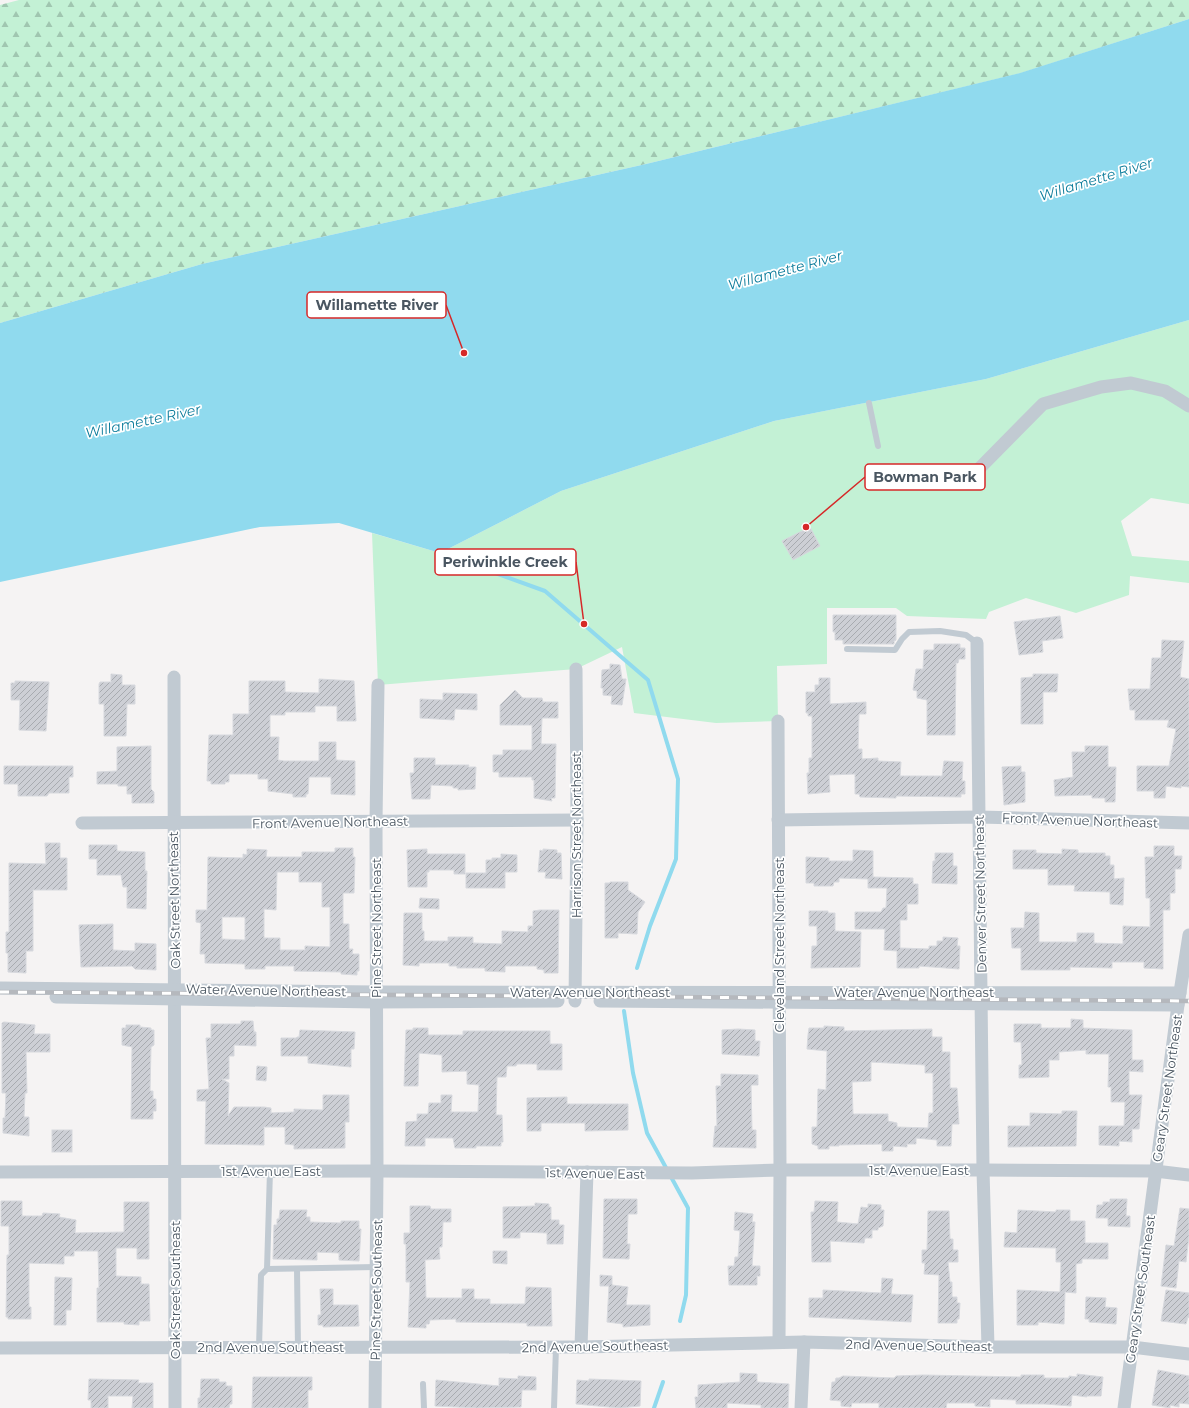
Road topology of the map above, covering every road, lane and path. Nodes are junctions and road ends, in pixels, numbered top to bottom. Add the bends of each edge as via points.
1 (869, 403) dead end
2 (1189, 406) edge
3 (878, 446) dead end
4 (968, 480) dead end
5 (977, 643) joint
6 (847, 649) dead end
7 (576, 669) dead end
8 (174, 677) dead end
9 (378, 685) dead end
10 (778, 721) dead end
11 (979, 818) junction
12 (577, 820) junction
13 (778, 820) junction
14 (376, 822) junction
15 (82, 823) dead end
16 (1189, 823) edge
17 (174, 824) junction
18 (1189, 935) edge
19 (0, 988) edge
20 (175, 994) junction
21 (0, 996) edge
22 (575, 996) junction
23 (375, 997) junction
24 (780, 998) junction
25 (981, 998) junction
26 (1179, 999) junction
27 (780, 1170) junction
28 (983, 1170) junction
29 (175, 1171) junction
30 (270, 1171) junction
31 (377, 1171) junction
32 (1155, 1171) junction
33 (0, 1172) edge
34 (587, 1172) junction
35 (1189, 1175) edge
36 (376, 1267) junction
37 (267, 1269) junction
38 (296, 1269) junction
39 (778, 1342) junction
40 (804, 1342) junction
41 (176, 1347) junction
42 (556, 1347) junction
43 (581, 1347) junction
44 (988, 1347) junction
45 (1132, 1347) junction
46 (0, 1348) edge
47 (259, 1348) junction
48 (298, 1348) junction
49 (375, 1348) junction
50 (1189, 1354) edge
51 (424, 1384) dead end
52 (175, 1408) edge
53 (375, 1408) edge
54 (424, 1408) edge
55 (554, 1408) edge
56 (801, 1408) edge
57 (1124, 1408) edge

1 - 3 lane
2 - 4 street via 1165,391 1131,383 1101,388 1043,404
5 - 6 lane via 966,635 940,631 909,632 895,650
5 - 11 street, Denver Street Northeast
7 - 12 street, Harrison Street Northeast
8 - 17 street, Oak Street Northeast
9 - 14 street, Pine Street Northeast
10 - 13 street, Cleveland Street Northeast
11 - 13 street, Front Avenue Northeast
11 - 16 street, Front Avenue Northeast
11 - 25 street, Denver Street Northeast
12 - 14 street, Front Avenue Northeast
12 - 22 street, Harrison Street Northeast
13 - 24 street, Cleveland Street Northeast
14 - 17 street, Front Avenue Northeast
14 - 23 street, Pine Street Northeast
15 - 17 street, Front Avenue Northeast
17 - 20 street, Oak Street Northeast
18 - 26 street, Geary Street Northeast
19 - 20 street, Water Avenue Northeast
20 - 21 street, Water Avenue Northeast
20 - 23 street, Water Avenue Northeast
20 - 29 street, Oak Street Northeast
22 - 23 street, Water Avenue Northeast
22 - 24 street, Water Avenue Northeast
23 - 31 street, Pine Street Northeast
24 - 25 street, Water Avenue Northeast
24 - 27 street, Cleveland Street Northeast
25 - 26 street, Water Avenue Northeast
25 - 28 street, Denver Street Northeast
26 - 32 street, Geary Street Northeast
27 - 28 street, 1st Avenue East
27 - 34 street, 1st Avenue East via 692,1173
27 - 39 street, Cleveland Street Northeast
28 - 32 street, 1st Avenue East
28 - 44 street, Denver Street Northeast
29 - 30 street, 1st Avenue East
29 - 33 street, 1st Avenue East
29 - 41 street, Oak Street Southeast
30 - 31 street, 1st Avenue East
30 - 37 lane
31 - 34 street, 1st Avenue East
31 - 36 street, Pine Street Southeast
32 - 35 street, 1st Avenue East
32 - 45 street, Geary Street Southeast
34 - 43 street
36 - 38 lane
36 - 49 street, Pine Street Southeast
37 - 38 lane
37 - 47 lane via 261,1275
38 - 48 lane
39 - 40 street, 2nd Avenue Southeast
39 - 43 street, 2nd Avenue Southeast
40 - 44 street, 2nd Avenue Southeast
40 - 56 street
41 - 46 street, 2nd Avenue Southeast
41 - 47 street, 2nd Avenue Southeast
41 - 52 street, Oak Street Southeast
42 - 43 street, 2nd Avenue Southeast
42 - 49 street, 2nd Avenue Southeast
42 - 55 lane
44 - 45 street, 2nd Avenue Southeast
45 - 50 street, 2nd Avenue Southeast
45 - 57 street, Geary Street Southeast
47 - 48 street, 2nd Avenue Southeast
48 - 49 street, 2nd Avenue Southeast
49 - 53 street, Pine Street Southeast
51 - 54 lane

